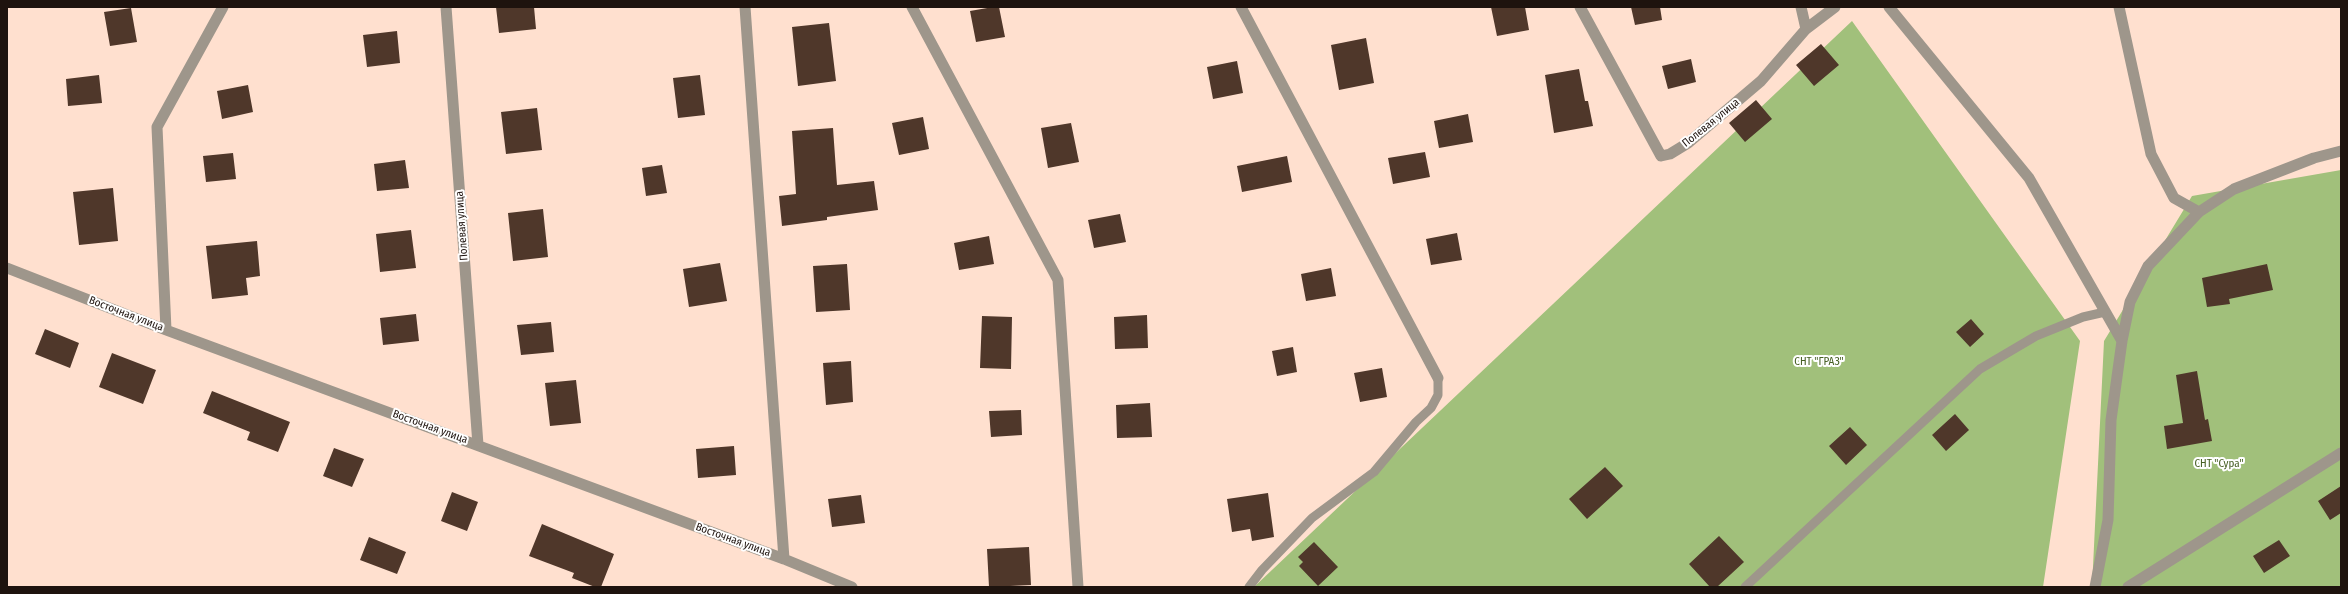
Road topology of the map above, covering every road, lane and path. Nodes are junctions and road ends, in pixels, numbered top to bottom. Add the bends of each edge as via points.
1 (222, 7) edge
2 (446, 7) edge
3 (745, 7) edge
4 (912, 7) edge
5 (1241, 7) edge
6 (1580, 7) edge
7 (1801, 7) edge
8 (1835, 7) edge
9 (1889, 7) edge
10 (2119, 7) edge
11 (1806, 29) junction
12 (2341, 151) edge
13 (2199, 212) junction
14 (7, 268) edge
15 (2105, 312) junction
16 (166, 330) junction
17 (2122, 341) junction
18 (1438, 378) joint
19 (478, 445) junction
20 (2341, 453) edge
21 (784, 559) junction
22 (852, 587) edge
23 (1078, 587) edge
24 (1249, 587) edge
25 (1745, 587) edge
26 (2095, 587) edge
27 (2128, 587) edge

1 - 16 street via 157,127
2 - 19 street, Полевая улица
3 - 21 street
4 - 23 street via 1058,280
5 - 18 street
6 - 11 street, Полевая улица via 1661,156 1670,154 1688,143 1761,81
7 - 11 street
8 - 11 street
9 - 15 street via 2029,178
10 - 13 street via 2151,154 2174,198
12 - 13 street via 2314,158 2234,189
13 - 17 street via 2148,266 2130,302
14 - 16 street, Восточная улица
15 - 17 street
15 - 25 lane via 2083,317 2036,336 1980,369
16 - 19 street, Восточная улица
17 - 26 street via 2111,420 2108,520
18 - 24 lane via 1438,396 1431,408 1374,472 1312,518
19 - 21 street, Восточная улица
20 - 27 street
21 - 22 street, Восточная улица

